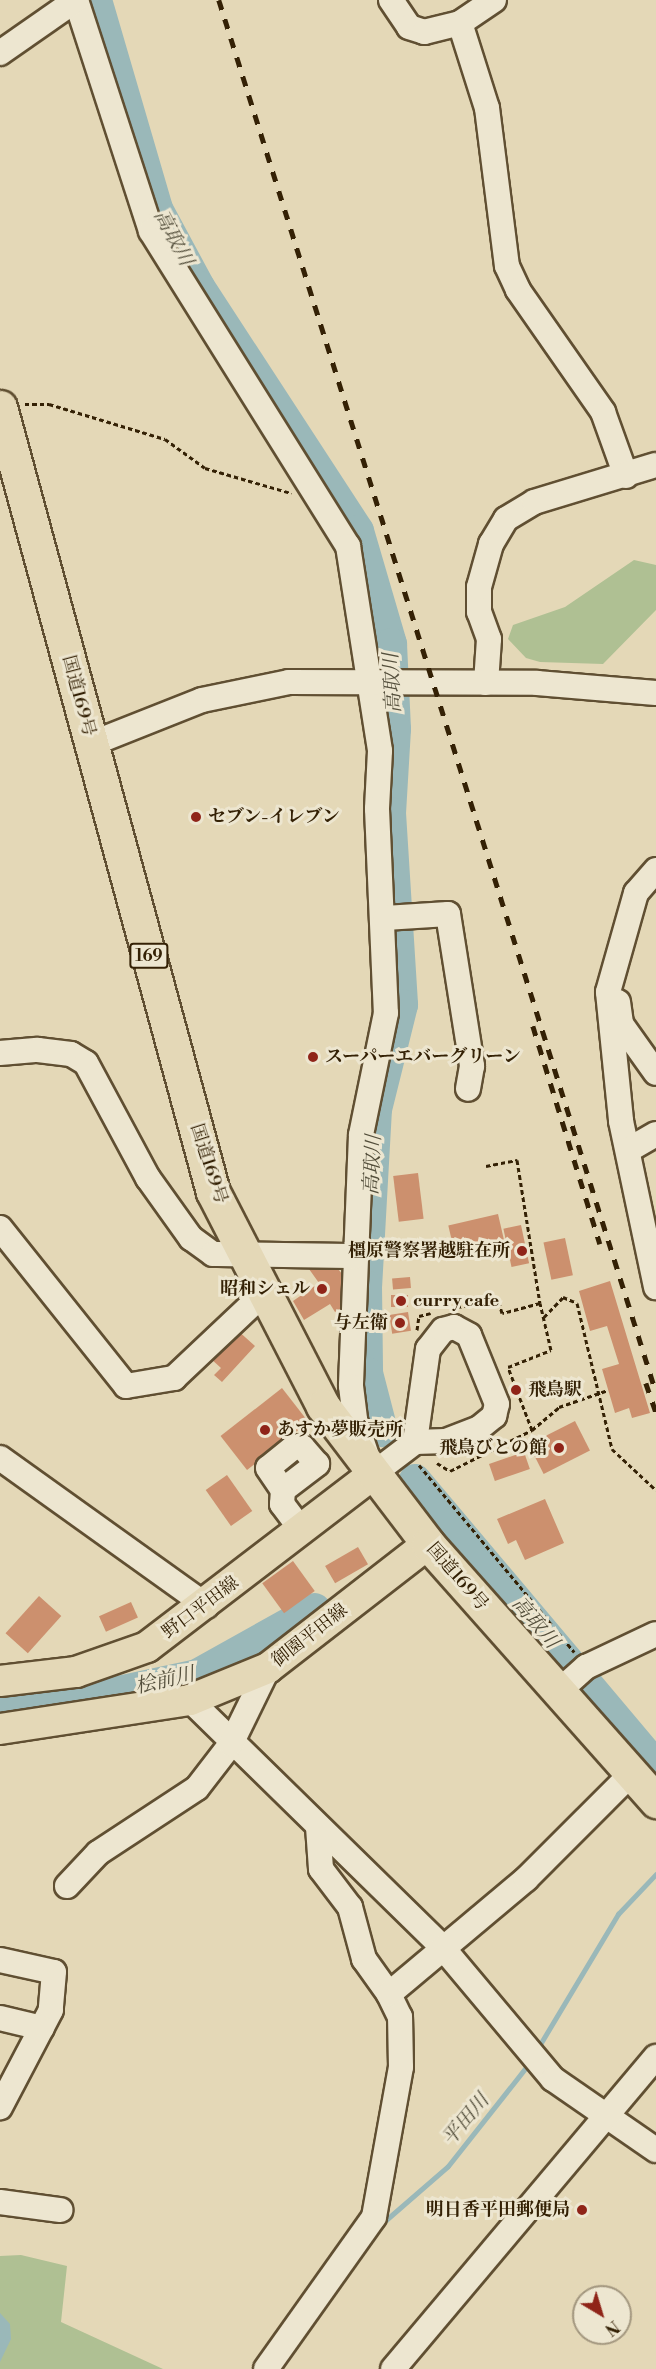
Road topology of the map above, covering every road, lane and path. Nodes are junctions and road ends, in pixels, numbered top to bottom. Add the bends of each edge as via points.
1 (76, 0) edge
2 (391, 0) edge
3 (494, 0) edge
4 (460, 23) junction
5 (0, 53) edge
6 (10, 406) edge
7 (656, 465) edge
8 (626, 476) junction
9 (322, 502) junction
10 (486, 682) junction
11 (385, 684) junction
12 (656, 693) edge
13 (92, 744) junction
14 (656, 870) edge
15 (395, 918) junction
16 (608, 992) junction
17 (0, 1053) edge
18 (656, 1073) edge
19 (468, 1089) dead end
20 (656, 1134) edge
21 (630, 1149) junction
22 (486, 1166) dead end
23 (0, 1228) edge
24 (354, 1256) junction
25 (245, 1257) junction
26 (656, 1287) edge
27 (263, 1294) junction
28 (540, 1303) dead end
29 (544, 1317) dead end
30 (608, 1389) dead end
31 (597, 1393) junction
32 (532, 1430) dead end
33 (415, 1451) junction
34 (0, 1458) edge
35 (373, 1474) junction
36 (283, 1490) dead end
37 (656, 1490) edge
38 (300, 1528) junction
39 (428, 1544) junction
40 (207, 1606) junction
41 (656, 1634) edge
42 (586, 1667) junction
43 (268, 1668) junction
44 (0, 1681) edge
45 (558, 1692) junction
46 (190, 1700) junction
47 (0, 1729) edge
48 (231, 1744) junction
49 (631, 1774) junction
50 (656, 1801) edge
51 (318, 1827) junction
52 (67, 1886) dead end
53 (443, 1948) junction
54 (0, 1960) edge
55 (389, 1994) junction
56 (0, 2018) edge
57 (42, 2028) junction
58 (656, 2057) edge
59 (0, 2105) edge
60 (609, 2112) junction
61 (656, 2150) edge
62 (0, 2202) edge
63 (60, 2210) dead end
64 (266, 2369) edge
65 (393, 2369) edge

1 - 5 street
1 - 9 street via 151,231
2 - 4 street via 409,27 443,30
3 - 4 street
4 - 8 street via 487,108 507,266 518,290 603,412
6 - 9 path via 49,404 165,439 204,468
6 - 13 highway, 国道169号 / 169
7 - 8 street
8 - 10 street via 534,501 498,530 478,600 489,639
9 - 11 street via 348,546
10 - 11 street
10 - 12 street
11 - 13 street via 289,682 234,690
11 - 15 street via 377,809
13 - 25 highway, 国道169号 / 169 via 213,1192
14 - 16 street via 636,892
15 - 19 street via 448,914 472,1066
15 - 24 street via 386,1013 361,1135
16 - 18 street via 618,996 621,1024
16 - 21 street via 621,1121
17 - 25 street via 38,1050 71,1054 86,1063 148,1178 191,1238 213,1254
20 - 21 street
21 - 26 street
22 - 28 path via 517,1160
23 - 27 street via 126,1386 174,1378
24 - 25 street
24 - 35 street via 352,1404
25 - 27 highway, 国道169号 / 169
27 - 35 highway, 国道169号 / 169 via 313,1390
29 - 31 path via 562,1297 577,1303
30 - 31 path
31 - 32 path via 559,1407
31 - 37 path via 612,1449
33 - 33 street via 428,1349 443,1330 462,1329 474,1343 496,1404 494,1416 478,1429
33 - 35 street
33 - 42 path
34 - 40 street
35 - 38 main road, 野口平田線
35 - 39 highway, 国道169号 / 169
36 - 38 street via 282,1504
38 - 40 main road, 野口平田線
39 - 43 main road, 御園平田線
39 - 45 highway, 国道169号 / 169
40 - 44 main road, 野口平田線 via 147,1647 76,1672
41 - 42 street
42 - 45 street
43 - 46 main road, 御園平田線
43 - 48 street
45 - 49 highway, 国道169号 / 169
46 - 47 main road, 御園平田線
46 - 48 street
48 - 51 street
48 - 52 street via 197,1788 98,1853
49 - 50 highway, 国道169号 / 169
49 - 53 street via 526,1879
51 - 53 street
51 - 55 street via 321,1869 350,1907 364,1959
53 - 55 street
53 - 60 street via 537,2060
54 - 57 street via 54,1972 51,2010
55 - 64 street via 400,2017 401,2067 374,2217
56 - 57 street
57 - 59 street
58 - 60 street
60 - 61 street
60 - 65 street
62 - 63 street

